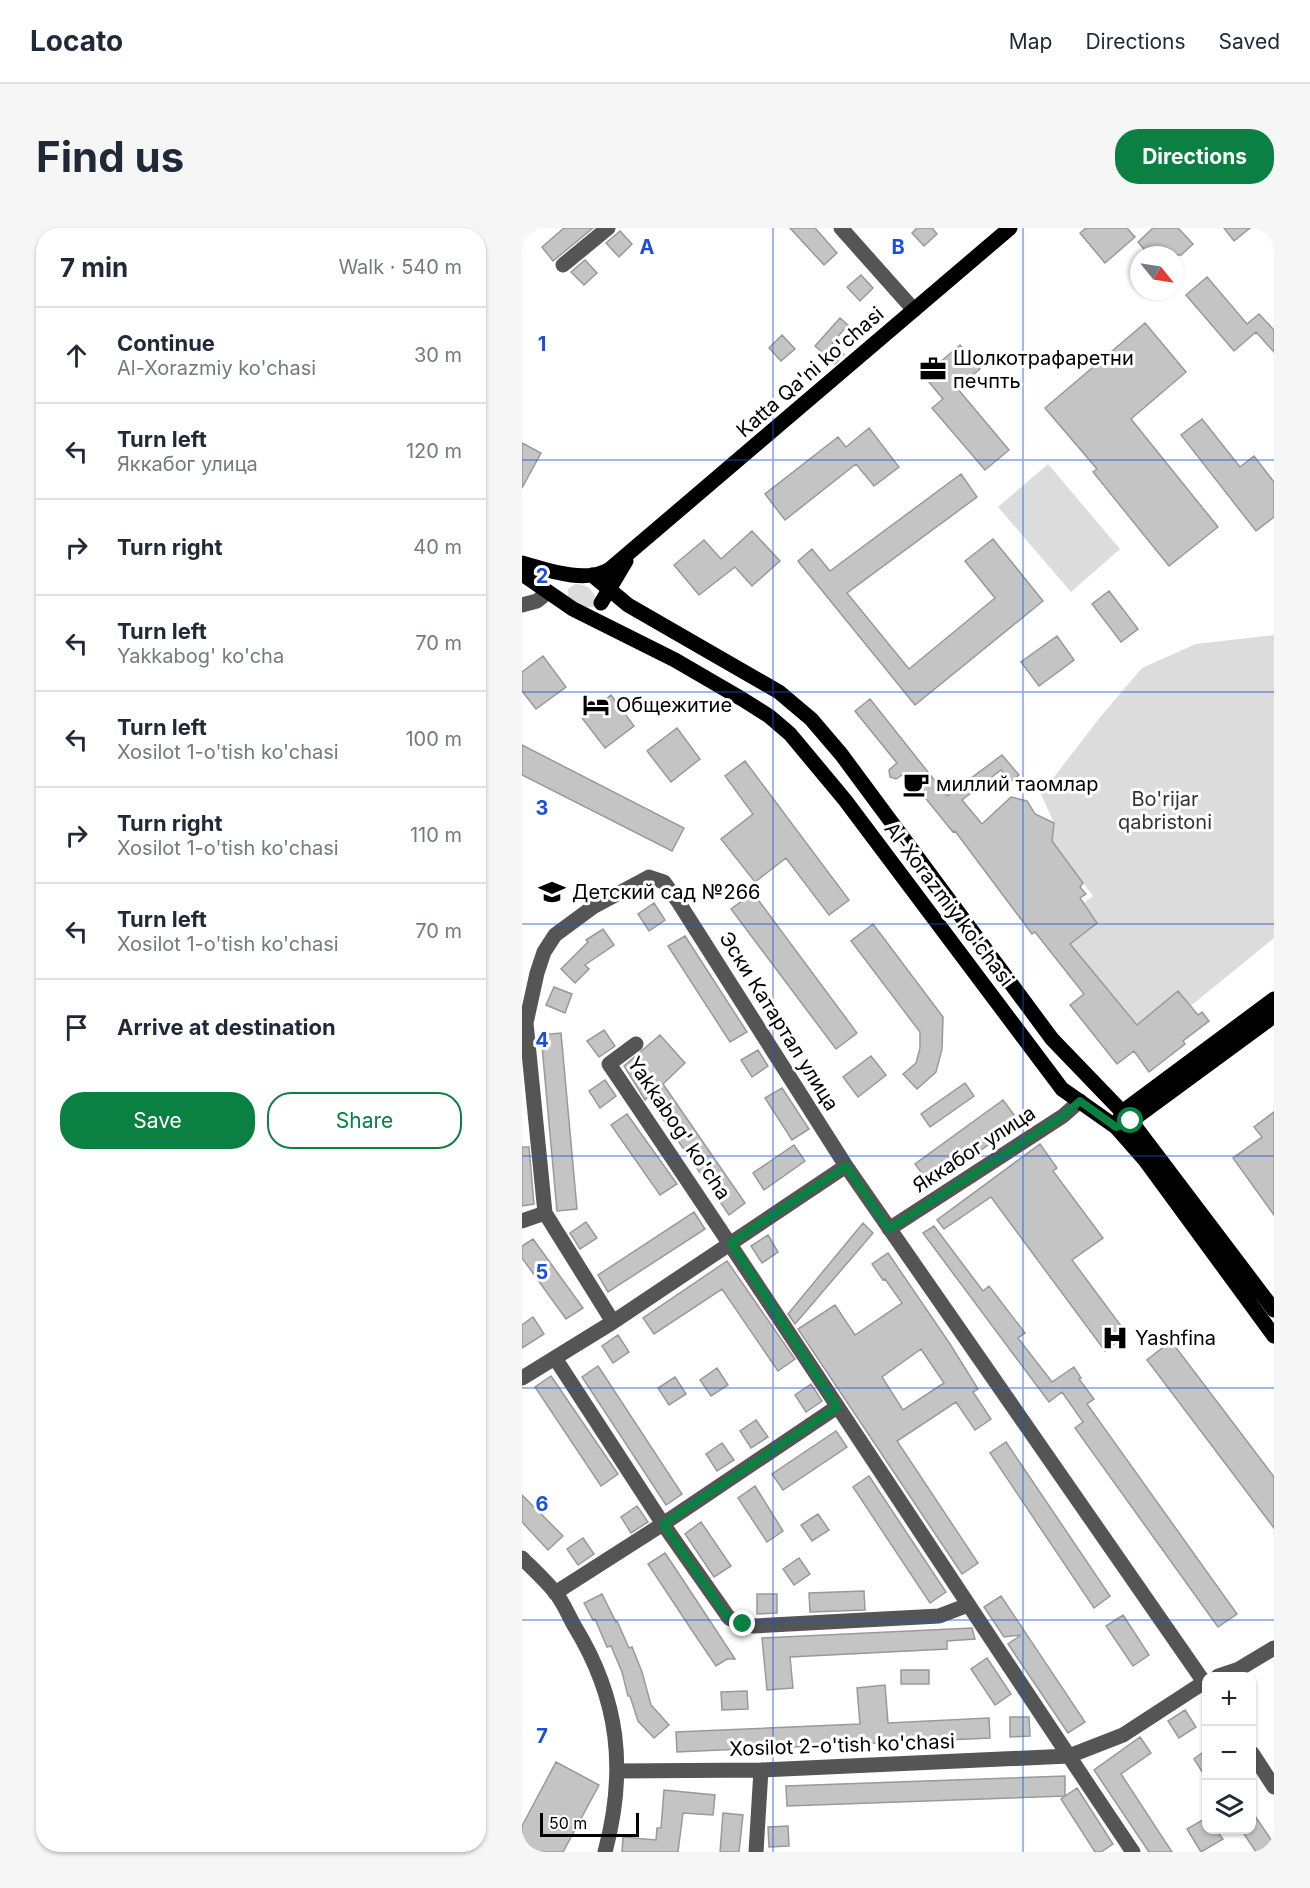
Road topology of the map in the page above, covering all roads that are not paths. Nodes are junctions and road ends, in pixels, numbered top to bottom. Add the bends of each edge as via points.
1 (608, 228) edge
2 (841, 228) edge
3 (1010, 228) edge
4 (563, 265) dead end
5 (914, 310) junction
6 (638, 547) junction
7 (522, 563) edge
8 (624, 564) junction
9 (522, 574) edge
10 (575, 574) junction
11 (600, 581) junction
12 (548, 592) junction
13 (565, 603) junction
14 (522, 605) edge
15 (628, 605) junction
16 (582, 613) junction
17 (1274, 999) edge
18 (1274, 1016) edge
19 (636, 1044) dead end
20 (1080, 1101) junction
21 (1123, 1120) junction
22 (846, 1166) junction
23 (545, 1213) junction
24 (522, 1221) edge
25 (889, 1229) junction
26 (731, 1243) junction
27 (1274, 1310) edge
28 (613, 1322) junction
29 (1274, 1336) edge
30 (555, 1358) junction
31 (522, 1378) edge
32 (837, 1407) junction
33 (663, 1524) junction
34 (522, 1558) edge
35 (555, 1593) junction
36 (968, 1605) junction
37 (1274, 1648) edge
38 (1203, 1672) edge
39 (1232, 1672) edge
40 (1202, 1685) edge
41 (1069, 1756) junction
42 (1256, 1760) edge
43 (761, 1770) junction
44 (617, 1771) junction
45 (1274, 1787) edge
46 (605, 1852) edge
47 (756, 1852) edge
48 (1133, 1852) edge

1 - 4 street
2 - 5 street
3 - 5 main road, Katta Qa'ni ko'chasi
5 - 6 main road, Katta Qa'ni ko'chasi
6 - 8 main road
6 - 11 main road via 605,572
7 - 10 main road
8 - 11 main road
8 - 15 main road via 622,587
9 - 12 main road, Al-Xorazmiy ko'chasi
10 - 11 main road
10 - 13 main road via 563,587
11 - 15 main road, Al-Xorazmiy ko'chasi
11 - 16 main road via 601,603 594,611
12 - 13 main road, Al-Xorazmiy ko'chasi
12 - 14 street via 537,601
13 - 16 main road, Al-Xorazmiy ko'chasi
15 - 21 main road, Al-Xorazmiy ko'chasi via 779,692 811,719 1052,1039
16 - 20 main road, Al-Xorazmiy ko'chasi via 720,685 790,734 845,800 1062,1089
17 - 21 main road
18 - 21 main road
19 - 26 street, Yakkabog' ko'cha via 609,1064
20 - 21 main road, Al-Xorazmiy ko'chasi
20 - 25 street, Яккабог улица
21 - 27 main road, Al-Xorazmiy ko'chasi
21 - 29 main road, Al-Xorazmiy ko'chasi via 1145,1160
22 - 23 street, Эски Катартал улица via 679,903 664,882 649,877 564,927 549,943 537,973 526,1023
22 - 25 street, Эски Катартал улица
22 - 26 street
23 - 24 street
23 - 28 street
25 - 38 street, Эски Катартал улица
26 - 28 street
26 - 32 street
28 - 30 street
30 - 31 street
30 - 33 street
32 - 33 street
32 - 36 street
33 - 35 street
33 - 36 street via 729,1618 743,1624 939,1616
34 - 35 street
35 - 44 street via 586,1643 604,1683
36 - 41 street
37 - 39 street, Xosilot 2-o'tish ko'chasi
40 - 41 street, Xosilot 2-o'tish ko'chasi via 1123,1735
41 - 43 street, Xosilot 2-o'tish ko'chasi
41 - 48 street
42 - 45 street
43 - 44 street, Xosilot 2-o'tish ko'chasi
43 - 47 street
44 - 46 street

